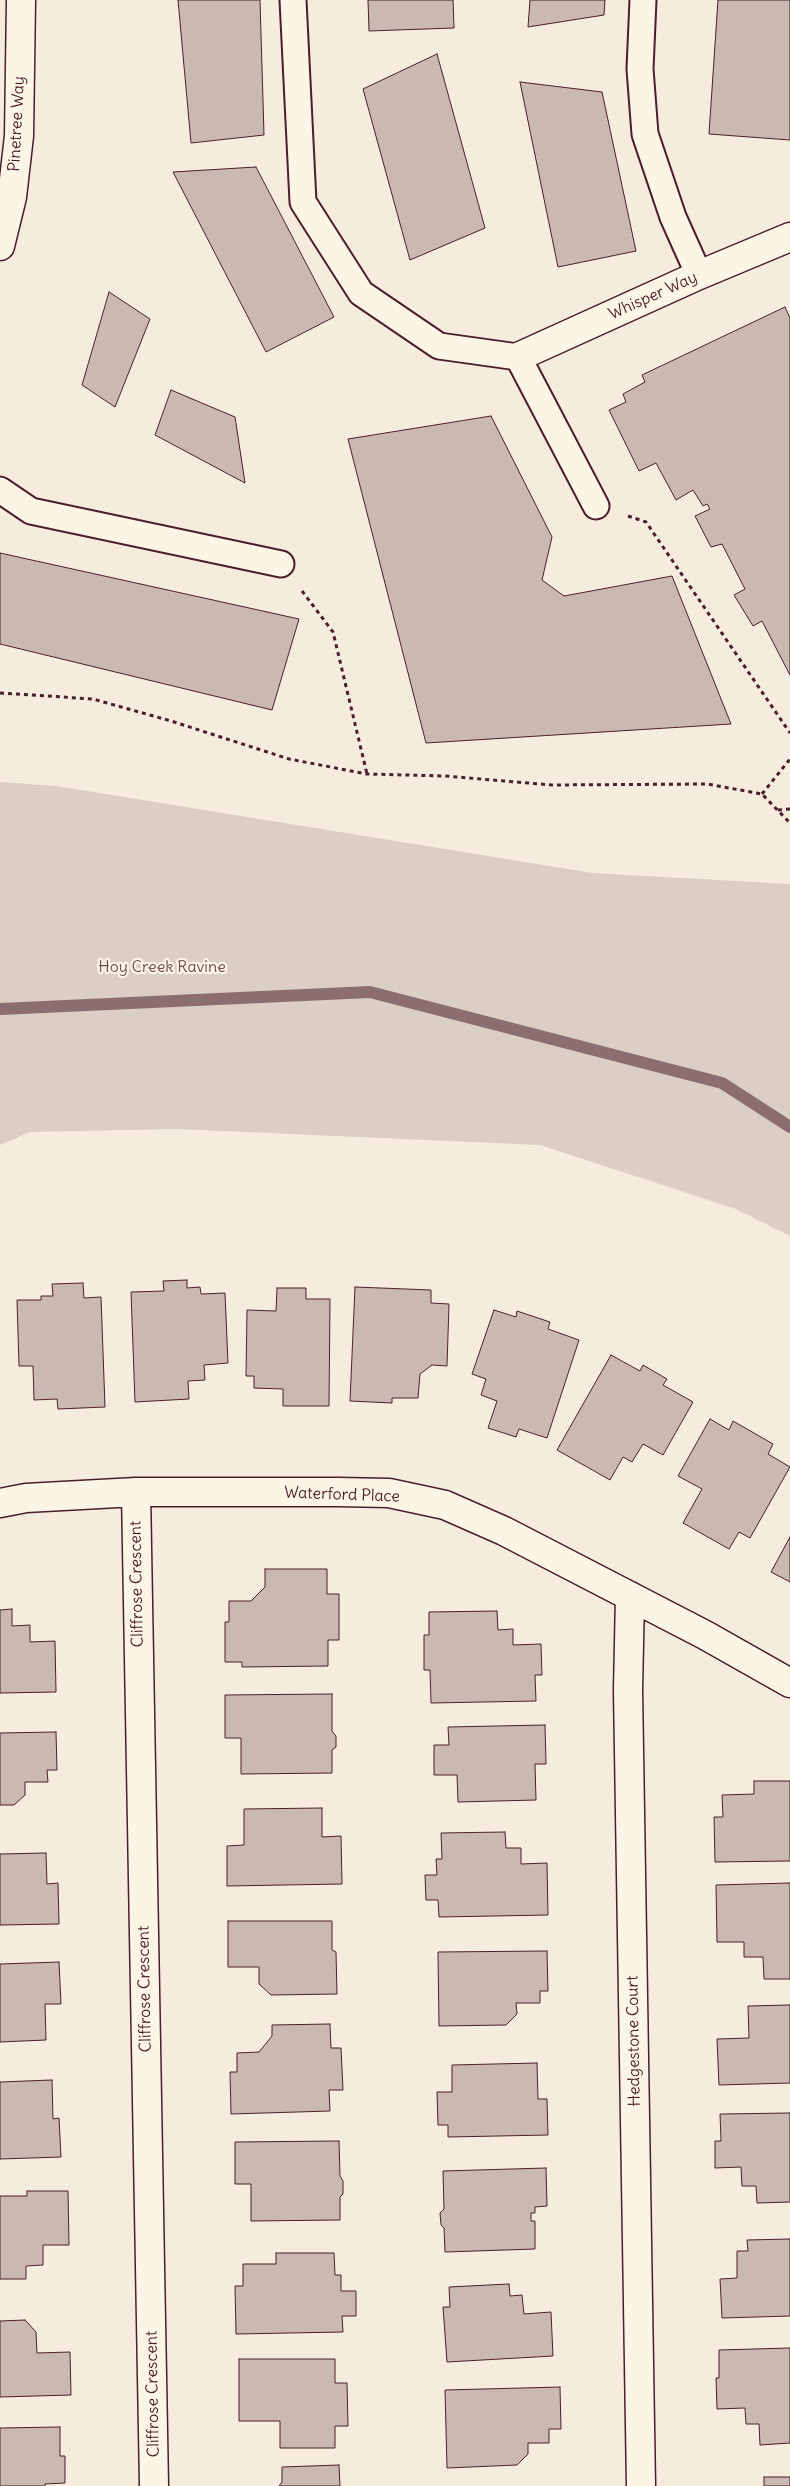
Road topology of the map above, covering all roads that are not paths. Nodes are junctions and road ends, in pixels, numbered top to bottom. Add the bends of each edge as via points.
1 (21, 0) edge
2 (293, 0) edge
3 (643, 0) edge
4 (790, 237) edge
5 (0, 246) edge
6 (699, 275) junction
7 (518, 358) junction
8 (0, 490) edge
9 (596, 506) road end
10 (281, 564) road end
11 (136, 1492) junction
12 (0, 1503) edge
13 (630, 1596) junction
14 (790, 1683) edge
15 (154, 2486) edge
16 (641, 2486) edge

1 - 5 street, Pinetree Way via 19,136 12,197
2 - 7 lane via 303,202 361,293 440,346
3 - 6 lane via 640,70 645,134 674,217
4 - 6 street, Whisper Way
6 - 7 street, Whisper Way
7 - 9 lane
8 - 10 lane via 31,511
11 - 12 street, Waterford Place via 26,1498
11 - 13 street, Waterford Place via 389,1493 445,1505 504,1531
11 - 15 street, Cliffrose Crescent
13 - 14 street, Waterford Place
13 - 16 street, Hedgestone Court via 628,1690

